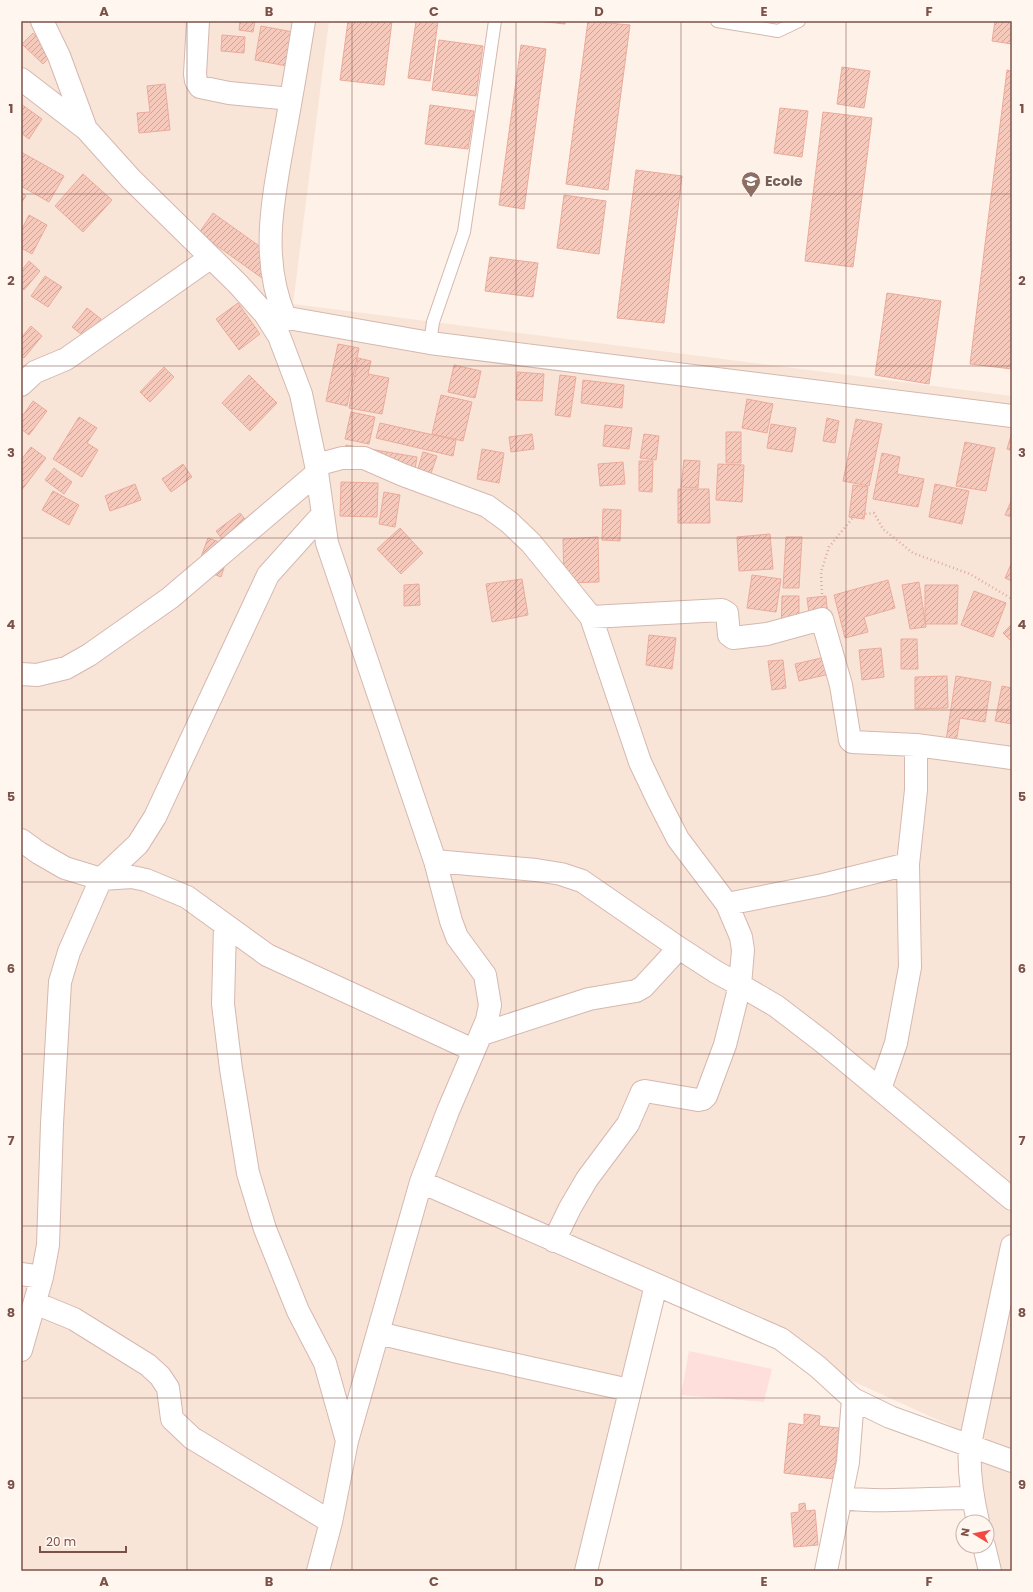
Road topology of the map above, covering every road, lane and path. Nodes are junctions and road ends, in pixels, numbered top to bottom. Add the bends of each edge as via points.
1 (42, 21) edge
2 (198, 21) edge
3 (304, 21) edge
4 (495, 21) edge
5 (717, 21) edge
6 (799, 21) edge
7 (21, 80) edge
8 (291, 99) junction
9 (86, 129) junction
10 (210, 258) junction
11 (275, 316) junction
12 (430, 343) junction
13 (21, 385) edge
14 (1012, 416) edge
15 (317, 469) junction
16 (322, 515) junction
17 (1012, 599) edge
18 (591, 617) junction
19 (822, 619) junction
20 (21, 674) edge
21 (916, 746) junction
22 (1012, 758) edge
23 (21, 840) edge
24 (435, 861) junction
25 (908, 864) junction
26 (101, 879) junction
27 (727, 904) junction
28 (225, 926) junction
29 (679, 948) junction
30 (740, 985) junction
31 (477, 1042) junction
32 (880, 1089) junction
33 (421, 1182) junction
34 (1012, 1199) edge
35 (554, 1242) junction
36 (1012, 1246) edge
37 (21, 1274) edge
38 (42, 1277) junction
39 (656, 1285) junction
40 (35, 1303) junction
41 (24, 1326) edge
42 (378, 1332) junction
43 (21, 1350) edge
44 (629, 1390) junction
45 (853, 1399) junction
46 (347, 1441) junction
47 (970, 1444) junction
48 (1012, 1461) edge
49 (841, 1498) junction
50 (973, 1498) junction
51 (976, 1514) edge
52 (331, 1522) junction
53 (986, 1554) edge
54 (318, 1571) edge
55 (586, 1571) edge
56 (826, 1571) edge
57 (990, 1571) edge

1 - 9 street via 59,56
2 - 8 street via 195,74 200,87 229,93
3 - 8 street
4 - 12 lane via 464,232 433,322
5 - 6 lane via 778,32
7 - 9 street
8 - 11 street via 274,193 270,254 276,296
9 - 10 street via 131,179
10 - 11 street
10 - 13 street via 66,359 35,372
11 - 12 street
11 - 15 street via 279,336 301,394
12 - 14 street
15 - 16 street
15 - 18 street via 342,458 364,458 487,506 510,522 531,543
15 - 20 street via 170,598 89,655 66,668 37,675
16 - 24 street via 327,543
16 - 26 street via 268,575 155,817 138,844
17 - 19 path via 970,574 913,553 883,529 874,513 855,515 829,546 822,572
18 - 19 street via 722,610 727,613 730,635 733,638 767,634
18 - 27 street via 640,762 658,800 678,839
19 - 21 street via 841,685 850,740
21 - 22 street
21 - 25 street via 916,790
23 - 26 street via 65,868
24 - 29 street via 536,870 582,880
24 - 31 street via 457,936 485,975 490,1005 487,1020
25 - 27 street via 823,885
25 - 32 street via 910,967 896,1043
26 - 28 street via 132,877 159,884 187,897
26 - 38 street via 69,952 60,982 48,1245
27 - 30 street via 741,937 743,950
28 - 31 street via 267,955
28 - 46 street via 223,1004 248,1173 265,1229 287,1284 325,1363
29 - 30 street
29 - 31 street via 643,987 636,991 589,999
30 - 32 street via 776,1006
30 - 35 street via 725,1045 706,1096 698,1100 642,1092 628,1124 587,1179
31 - 33 street
32 - 34 street
33 - 35 street
33 - 42 street
35 - 39 street
36 - 47 street
37 - 38 street
38 - 40 street
39 - 44 street
39 - 45 street via 781,1339 818,1367
40 - 41 street
40 - 52 street via 74,1319 148,1365 168,1388 172,1419 192,1438
41 - 43 street
42 - 44 street
42 - 46 street
44 - 55 street
45 - 47 street via 890,1417
45 - 49 street via 848,1462
46 - 52 street
47 - 48 street
47 - 50 street via 968,1462
49 - 50 street
49 - 56 street
50 - 51 street
52 - 54 street
53 - 57 street

